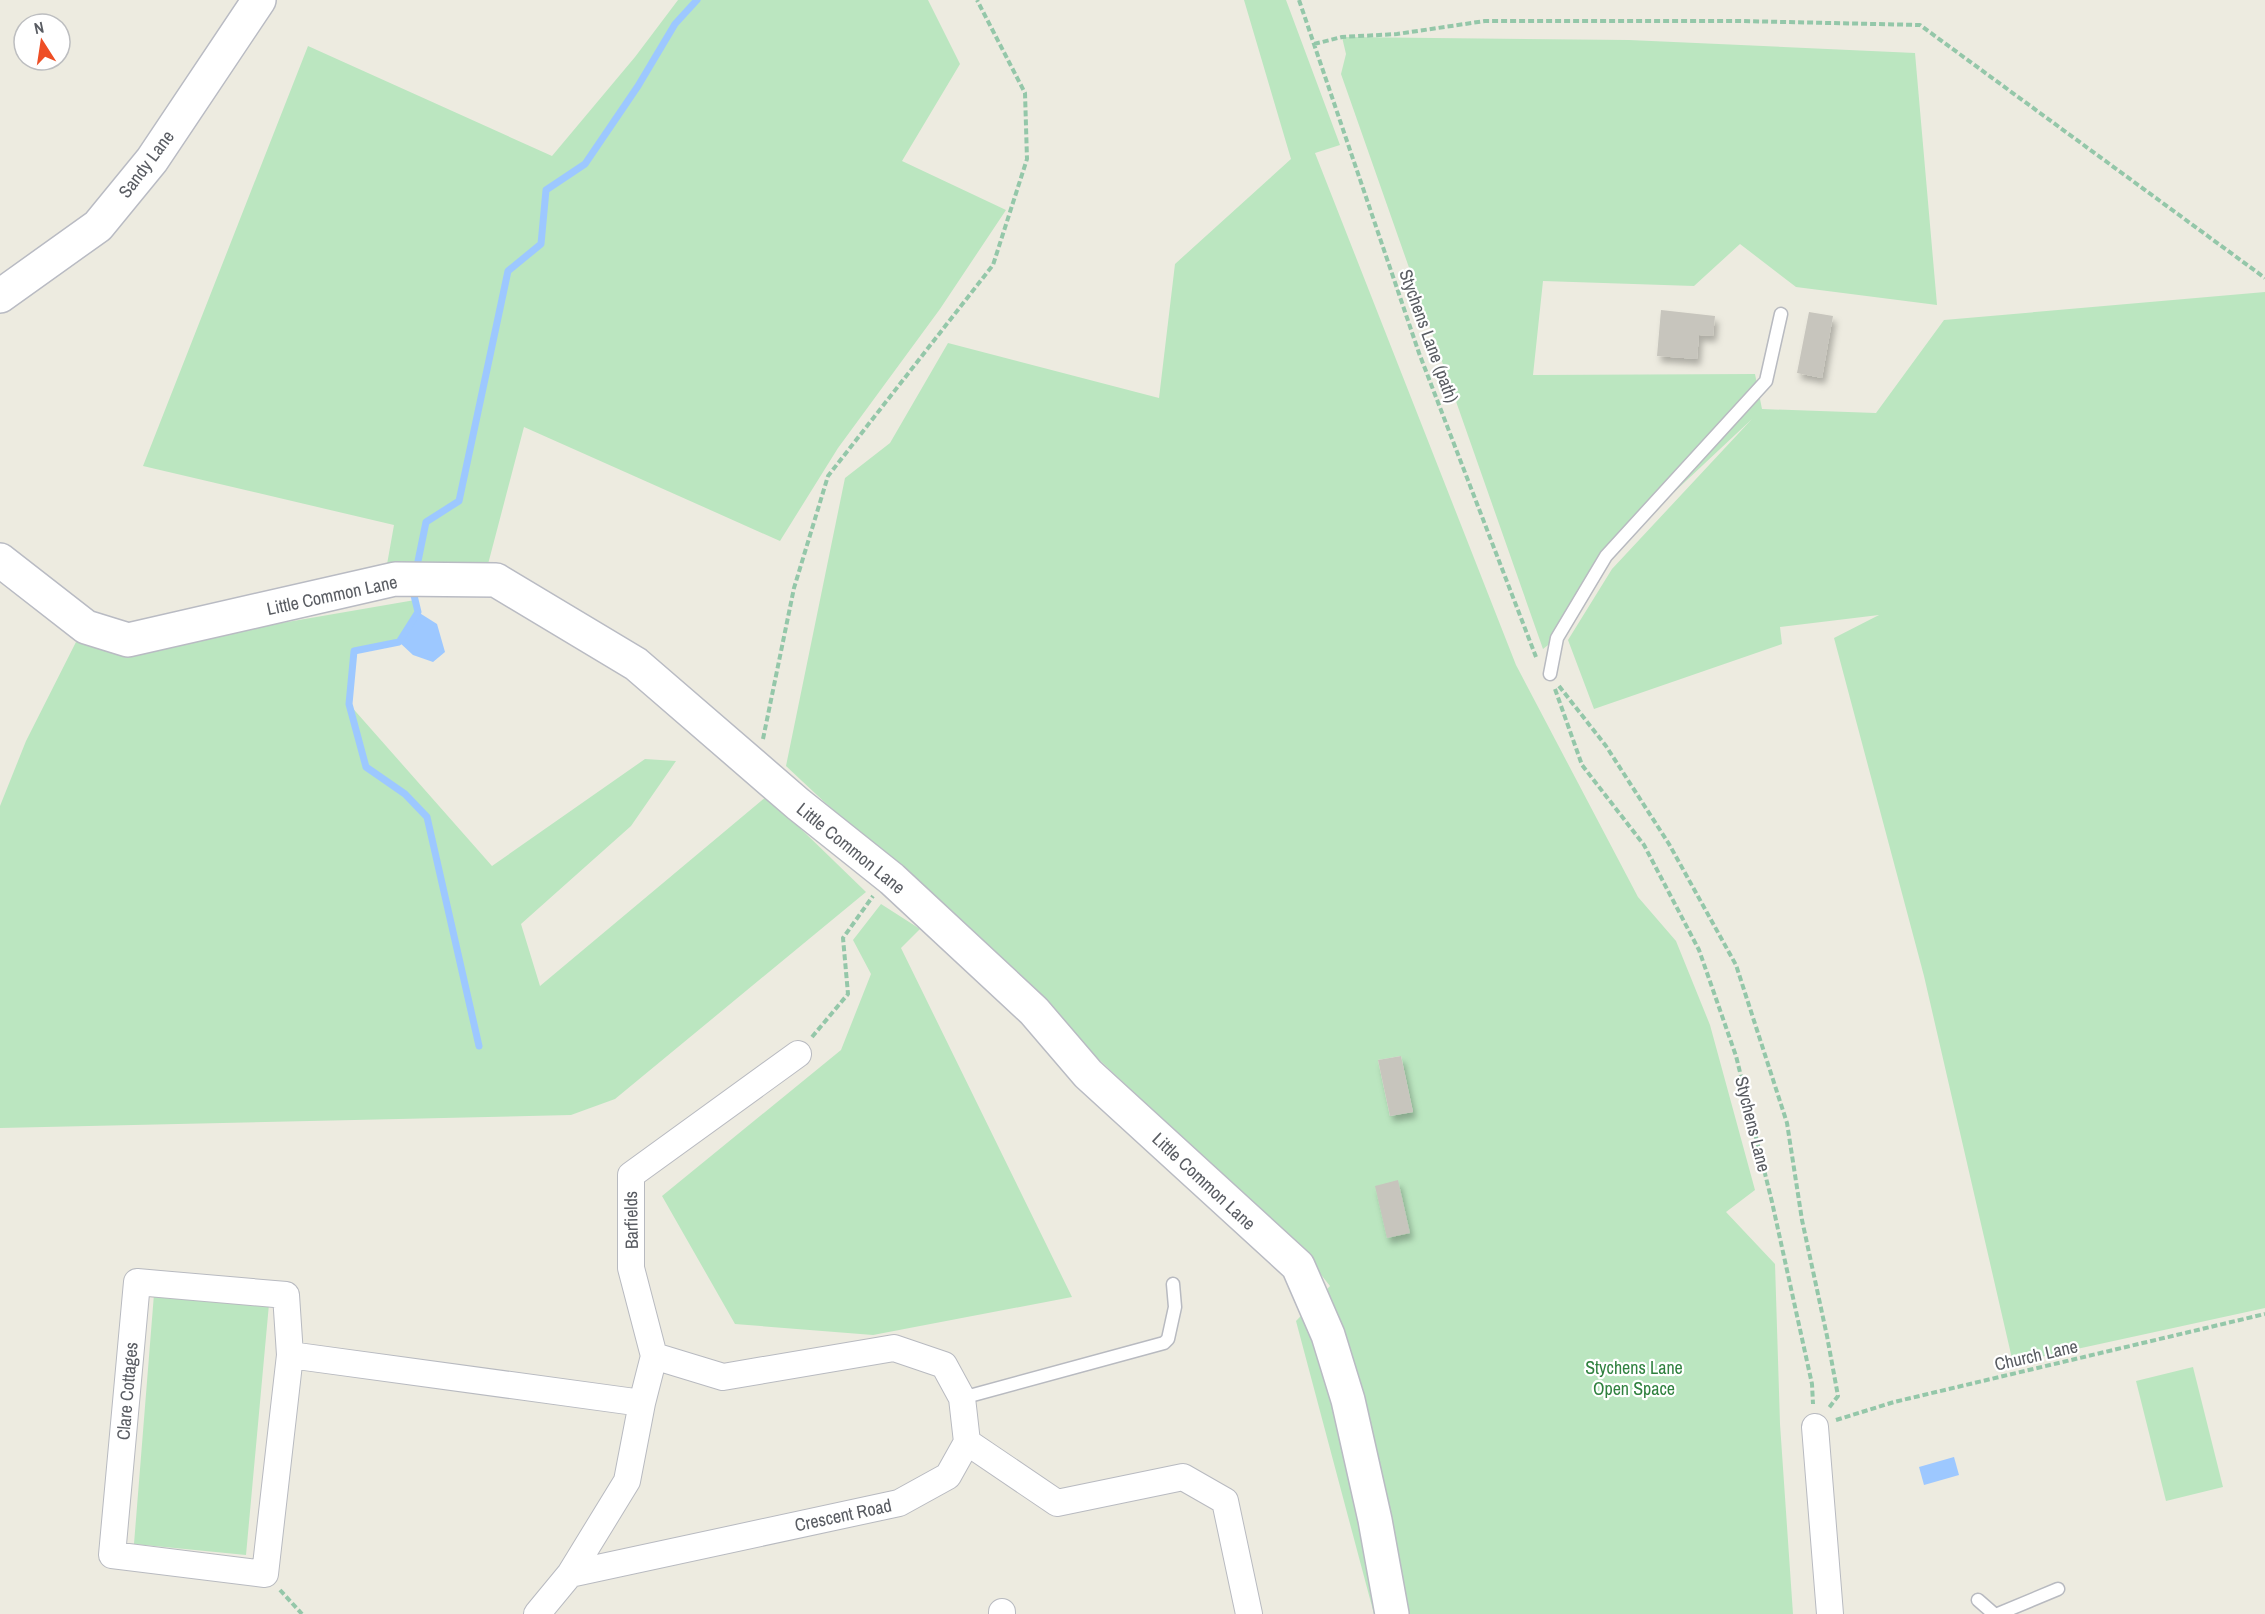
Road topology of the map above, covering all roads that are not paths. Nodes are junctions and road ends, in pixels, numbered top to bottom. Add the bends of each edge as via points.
1 (260, 0) edge
2 (0, 296) edge
3 (1782, 314) dead end
4 (0, 560) edge
5 (1550, 674) road end
6 (798, 1053) road end
7 (1173, 1284) dead end
8 (290, 1355) junction
9 (654, 1356) junction
10 (962, 1398) junction
11 (642, 1403) junction
12 (1815, 1427) road end
13 (967, 1443) junction
14 (570, 1574) junction
15 (2058, 1589) dead end
16 (1978, 1600) dead end
17 (537, 1614) edge
18 (1250, 1614) edge
19 (1392, 1614) edge
20 (1830, 1614) edge
21 (1994, 1614) edge
22 (1998, 1614) edge

1 - 2 street, Sandy Lane via 152,160 98,226
3 - 5 lane via 1766,381 1606,556 1557,638
4 - 19 street, Little Common Lane via 86,627 128,640 395,579 496,580 636,664 756,769 892,879 1034,1011 1088,1074 1298,1266 1328,1335 1348,1400
6 - 9 street, Barfields via 631,1175 632,1268
7 - 10 lane via 1174,1315 1164,1343
8 - 8 street, Clare Cottages via 286,1294 138,1282 112,1555 266,1574
8 - 11 street
9 - 10 street via 723,1377 894,1348 944,1365
9 - 11 street, Barfields
10 - 13 street
11 - 14 street, Barfields via 627,1480
12 - 20 street
13 - 14 street, Crescent Road via 948,1476 899,1503
13 - 18 street via 1057,1503 1183,1477 1225,1501
14 - 17 street, Barfields
15 - 22 lane
16 - 21 lane

